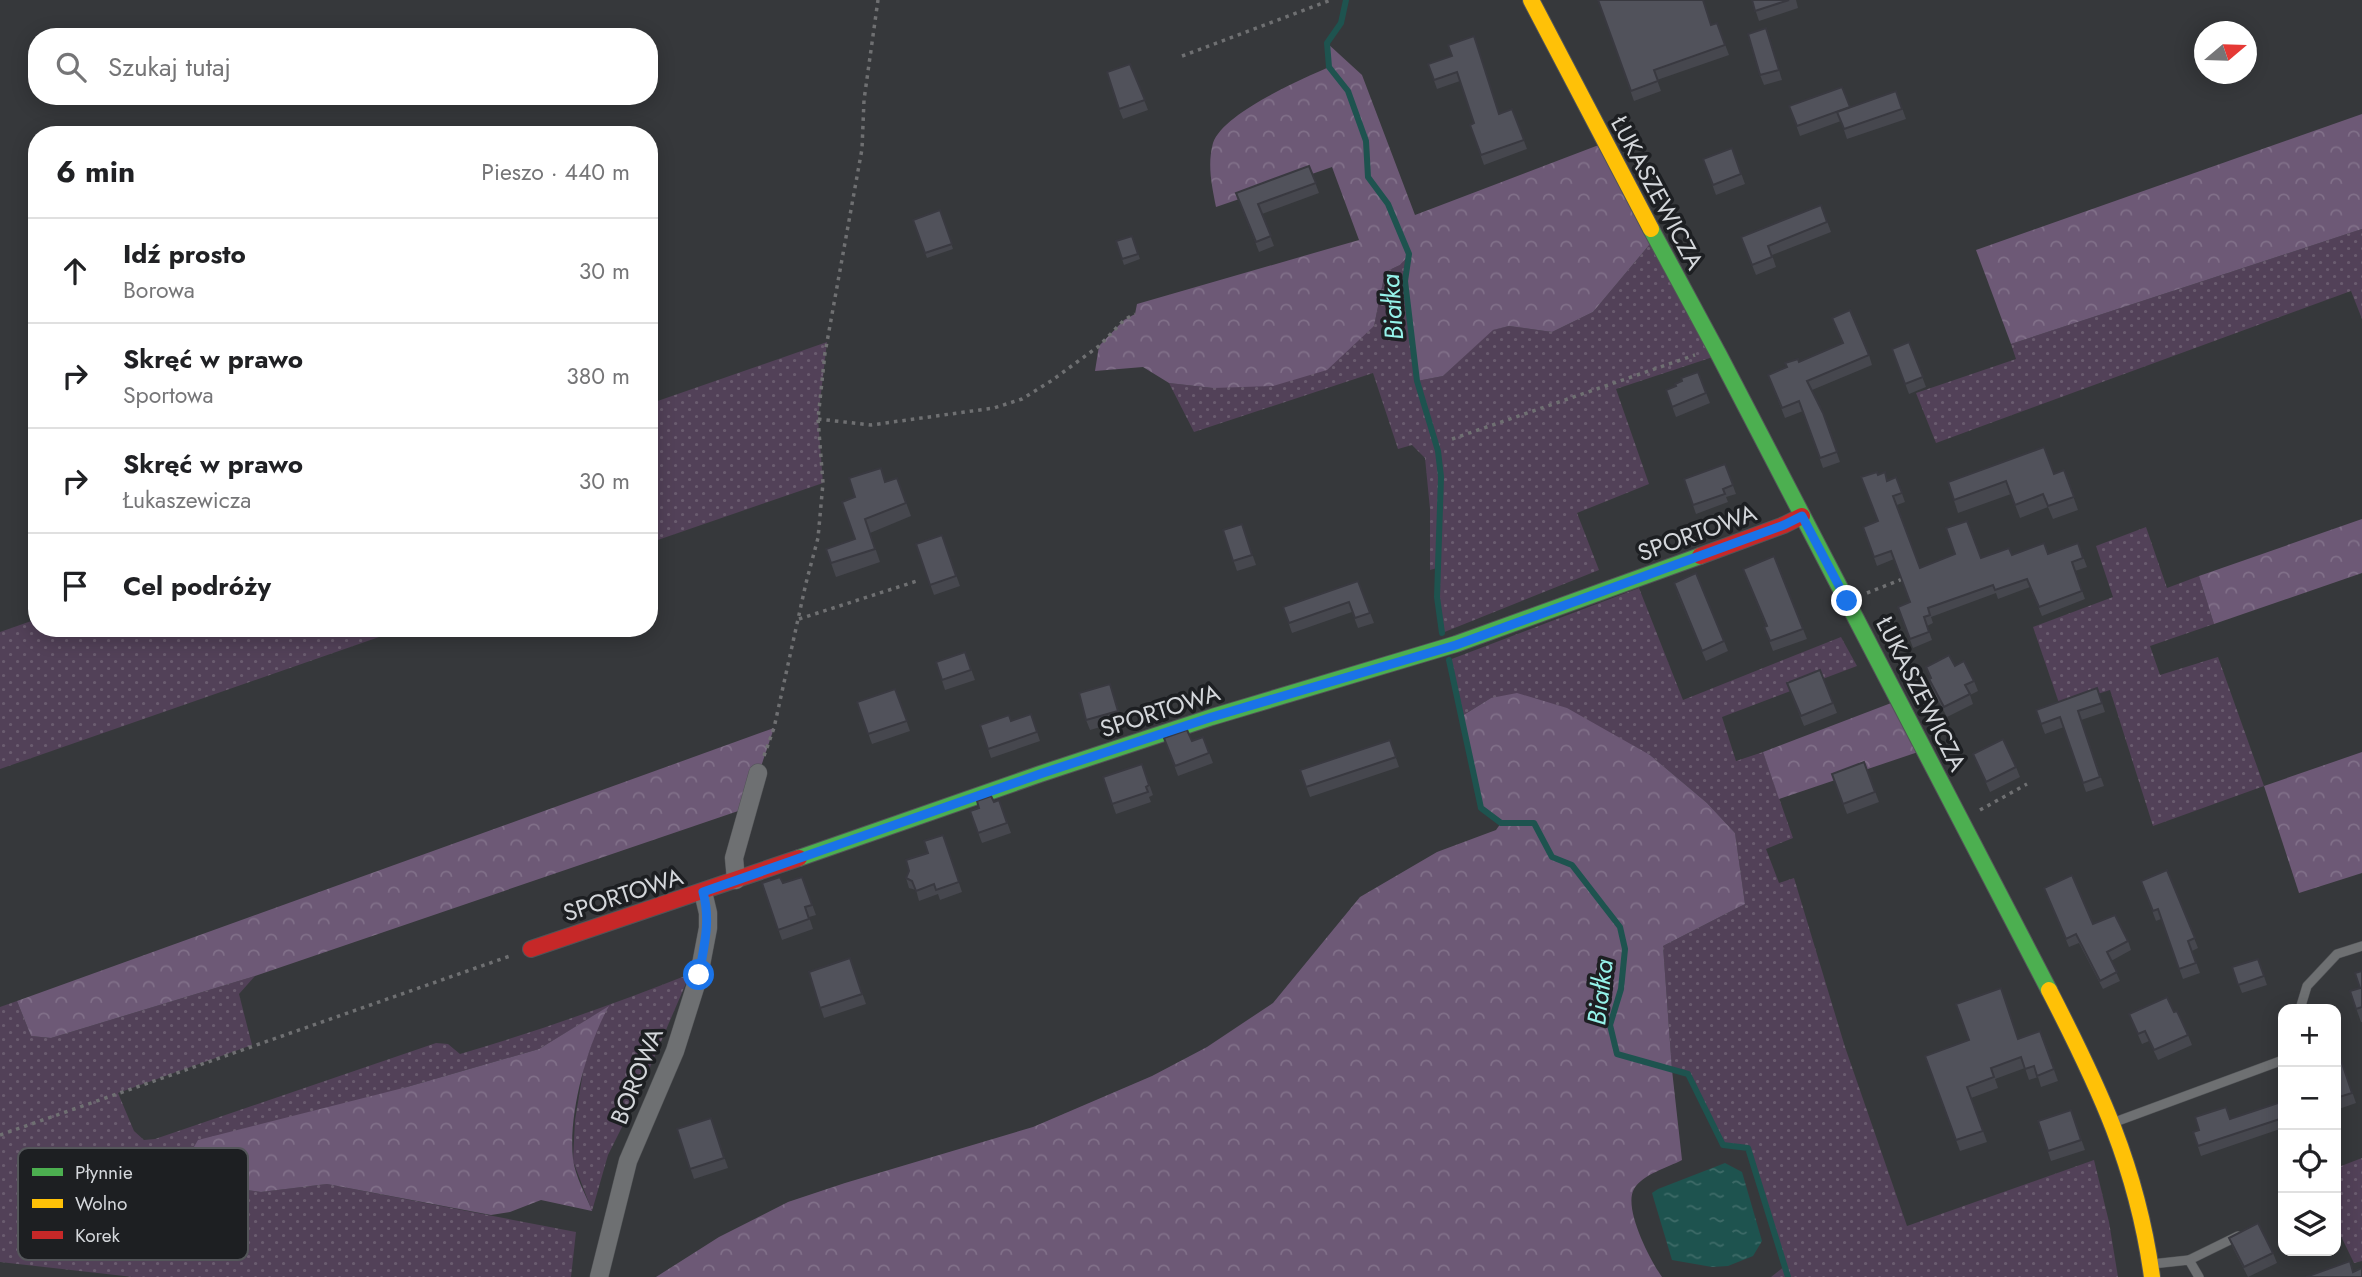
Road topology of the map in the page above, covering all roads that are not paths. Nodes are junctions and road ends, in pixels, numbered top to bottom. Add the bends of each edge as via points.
1 (1531, 0) edge
2 (1802, 516) junction
3 (758, 773) road end
4 (736, 880) junction
5 (703, 892) junction
6 (2362, 946) edge
7 (531, 949) road end
8 (2302, 1004) edge
9 (2278, 1062) edge
10 (2113, 1122) junction
11 (2247, 1230) edge
12 (2189, 1260) junction
13 (2151, 1271) edge
14 (599, 1277) edge
15 (2199, 1277) edge

1 - 2 street, ŁUKASZEWICZA
2 - 4 street, SPORTOWA via 1456,645 1146,739
2 - 10 street, ŁUKASZEWICZA
3 - 4 street via 734,858
4 - 5 street, SPORTOWA
5 - 7 street, SPORTOWA
5 - 14 street, BOROWA via 708,928 699,975 675,1051 628,1161
6 - 8 lane via 2337,954 2307,986
9 - 10 lane
10 - 13 street, ŁUKASZEWICZA via 2140,1209
11 - 12 lane
12 - 13 lane
12 - 15 lane

